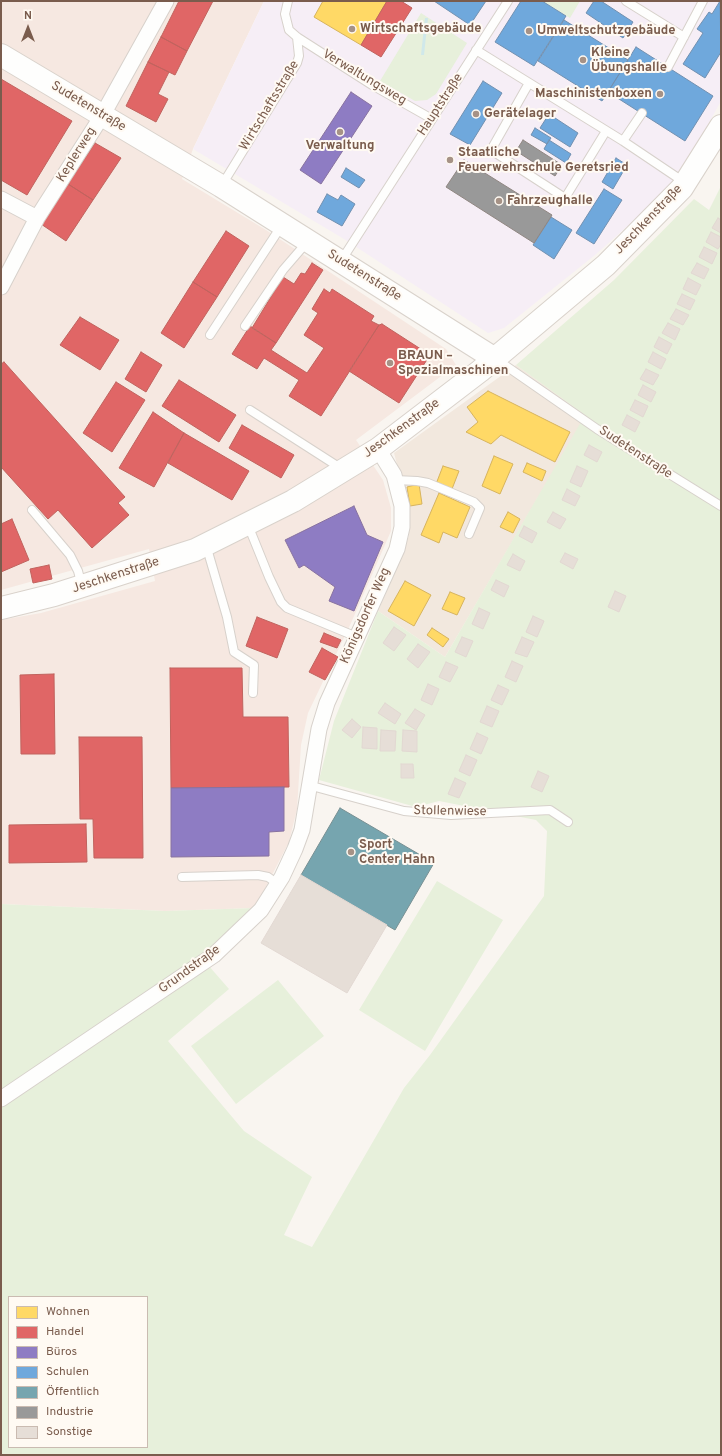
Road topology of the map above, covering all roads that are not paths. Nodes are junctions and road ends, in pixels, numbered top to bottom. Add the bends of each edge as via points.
1 (166, 1) edge
2 (288, 1) edge
3 (508, 1) edge
4 (626, 1) edge
5 (703, 1) edge
6 (297, 37) junction
7 (684, 38) junction
8 (476, 50) junction
9 (1, 55) edge
10 (668, 67) dead end
11 (529, 83) junction
12 (642, 113) dead end
13 (102, 116) junction
14 (432, 119) junction
15 (721, 126) edge
16 (606, 131) junction
17 (623, 142) junction
18 (685, 183) junction
19 (221, 186) junction
20 (1, 199) edge
21 (37, 218) junction
22 (282, 225) junction
23 (308, 241) junction
24 (340, 261) junction
25 (1, 287) edge
26 (245, 326) dead end
27 (210, 335) dead end
28 (495, 359) junction
29 (250, 410) dead end
30 (378, 449) junction
31 (343, 470) junction
32 (395, 480) junction
33 (721, 506) edge
34 (32, 510) dead end
35 (248, 524) junction
36 (469, 534) dead end
37 (206, 545) junction
38 (82, 587) junction
39 (1, 608) edge
40 (357, 637) junction
41 (253, 693) dead end
42 (308, 785) junction
43 (568, 822) dead end
44 (182, 877) dead end
45 (278, 884) junction
46 (1, 1099) edge

1 - 13 street, Keplerweg
2 - 6 lane, Wirtschaftsstraße via 285,14 288,30
3 - 8 lane, Hauptstraße
4 - 7 lane
5 - 7 lane
6 - 14 lane, Verwaltungsweg via 372,85
6 - 19 lane, Wirtschaftsstraße via 297,63
7 - 10 lane
8 - 11 lane
8 - 14 lane, Hauptstraße
9 - 13 street, Sudetenstraße
11 - 16 lane
11 - 16 lane via 491,150 565,198
12 - 17 lane
13 - 19 street, Sudetenstraße
13 - 21 street, Keplerweg
14 - 24 lane, Hauptstraße
15 - 18 street, Jeschkenstraße
16 - 17 lane
17 - 18 lane
18 - 28 street, Jeschkenstraße via 606,265
19 - 22 street, Sudetenstraße
20 - 21 street
21 - 25 street, Keplerweg
22 - 23 street, Sudetenstraße
22 - 27 lane
23 - 24 street, Sudetenstraße
23 - 26 lane via 283,270
24 - 28 street, Sudetenstraße
28 - 30 street, Jeschkenstraße
28 - 33 lane, Sudetenstraße via 580,418
29 - 31 lane
30 - 31 street, Jeschkenstraße
30 - 32 street, Königsdorfer Weg
31 - 35 street, Jeschkenstraße via 293,501
32 - 36 lane via 428,483 474,502 480,508
32 - 40 street, Königsdorfer Weg via 402,506 402,527 396,549
34 - 38 lane via 70,555
35 - 37 street, Jeschkenstraße
35 - 40 lane via 281,602 295,612
37 - 38 street, Jeschkenstraße
37 - 41 lane via 227,617 234,652 254,665
38 - 39 street, Jeschkenstraße
40 - 42 street, Königsdorfer Weg via 327,704 319,729
42 - 43 lane, Stollenwiese via 404,811 451,815 550,810
42 - 45 street, Grundstraße via 302,830
44 - 45 lane via 258,875 268,877
45 - 46 street, Grundstraße via 262,910 214,955

